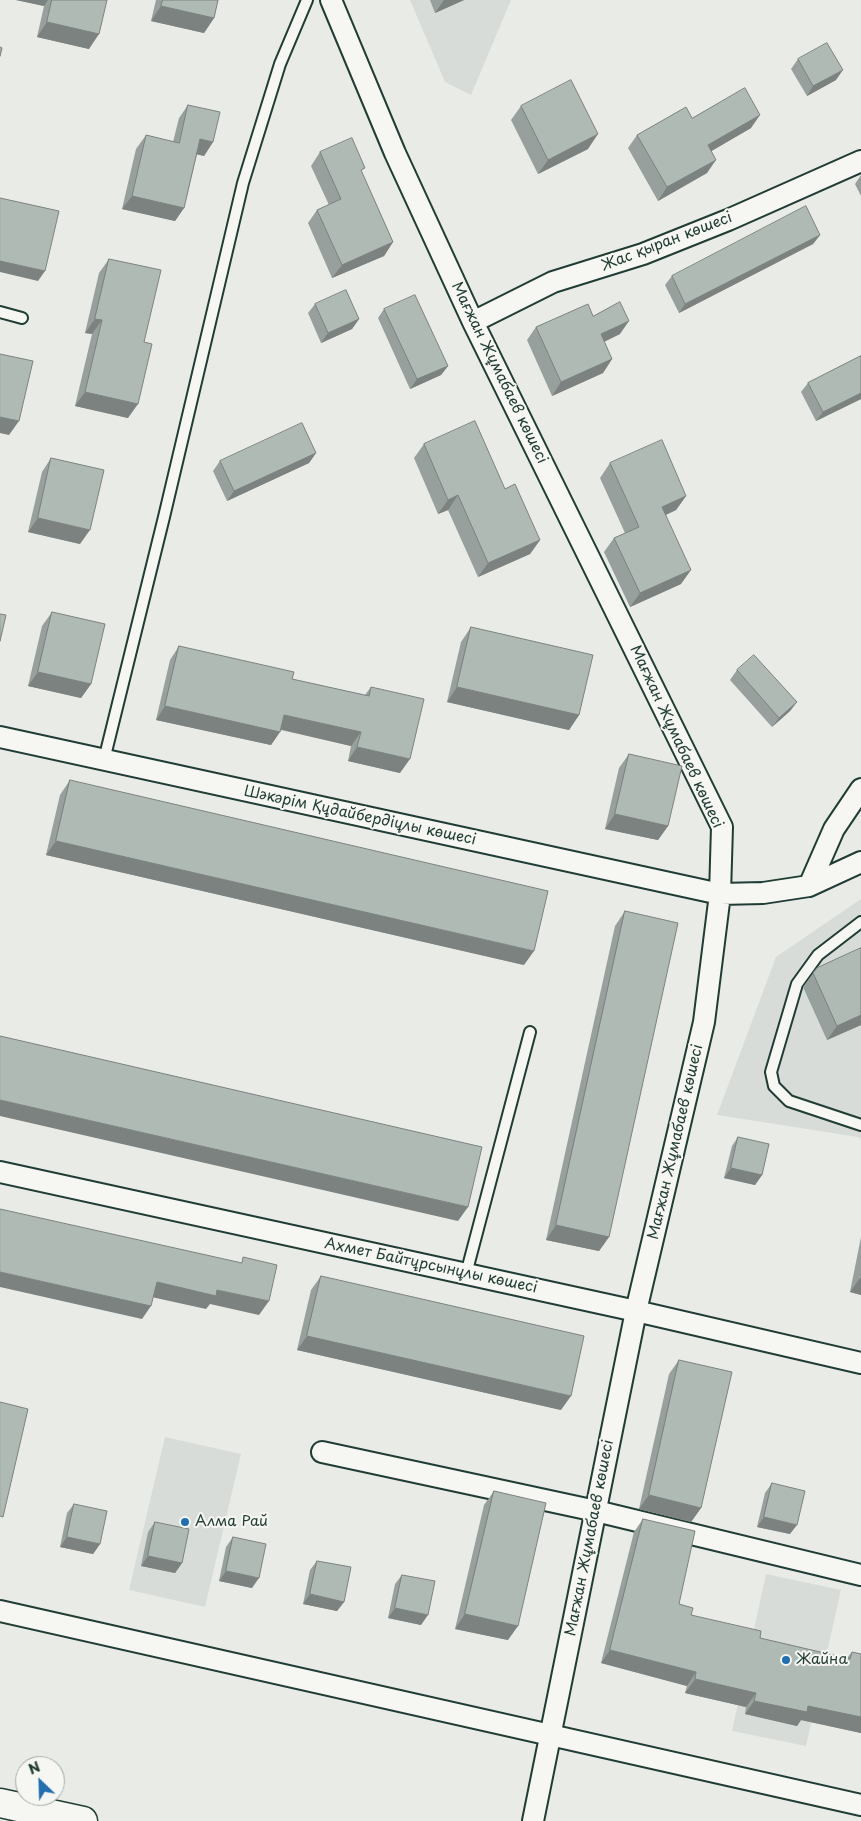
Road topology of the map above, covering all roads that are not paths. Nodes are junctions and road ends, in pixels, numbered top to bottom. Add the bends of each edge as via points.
1 (307, 0) edge
2 (330, 0) edge
3 (861, 161) edge
4 (0, 312) edge
5 (22, 318) dead end
6 (473, 322) junction
7 (0, 737) edge
8 (104, 760) junction
9 (861, 789) edge
10 (861, 862) edge
11 (809, 886) junction
12 (720, 894) junction
13 (861, 922) edge
14 (530, 1032) dead end
15 (861, 1125) edge
16 (0, 1172) edge
17 (466, 1274) junction
18 (636, 1311) junction
19 (861, 1363) edge
20 (322, 1452) dead end
21 (596, 1511) junction
22 (861, 1575) edge
23 (0, 1611) edge
24 (551, 1736) junction
25 (861, 1805) edge
26 (7, 1807) edge
27 (83, 1821) edge
28 (533, 1821) edge

1 - 8 lane via 280,64 242,183
2 - 6 street, Мағжан Жұмабаев көшесі via 395,153
3 - 6 street, Жас қыран көшесі via 643,254 553,282
4 - 5 lane
6 - 12 street, Мағжан Жұмабаев көшесі via 722,827
7 - 8 street, Шәкәрім Құдайбердіұлы көшесі
8 - 12 street, Шәкәрім Құдайбердіұлы көшесі
9 - 11 street via 834,829
10 - 11 street, Шәкәрім Құдайбердіұлы көшесі
11 - 12 street, Шәкәрім Құдайбердіұлы көшесі via 763,893
12 - 18 street, Мағжан Жұмабаев көшесі via 704,1022
13 - 15 lane via 818,956 796,984 771,1072 774,1086 789,1101
14 - 17 lane
16 - 17 street, Ахмет Байтұрсынұлы көшесі
17 - 18 street, Ахмет Байтұрсынұлы көшесі
18 - 19 street, Ахмет Байтұрсынұлы көшесі
18 - 21 street, Мағжан Жұмабаев көшесі
20 - 21 street
21 - 22 street
21 - 24 street, Мағжан Жұмабаев көшесі
23 - 24 street
24 - 25 street
24 - 28 street, Мағжан Жұмабаев көшесі
26 - 27 main road

